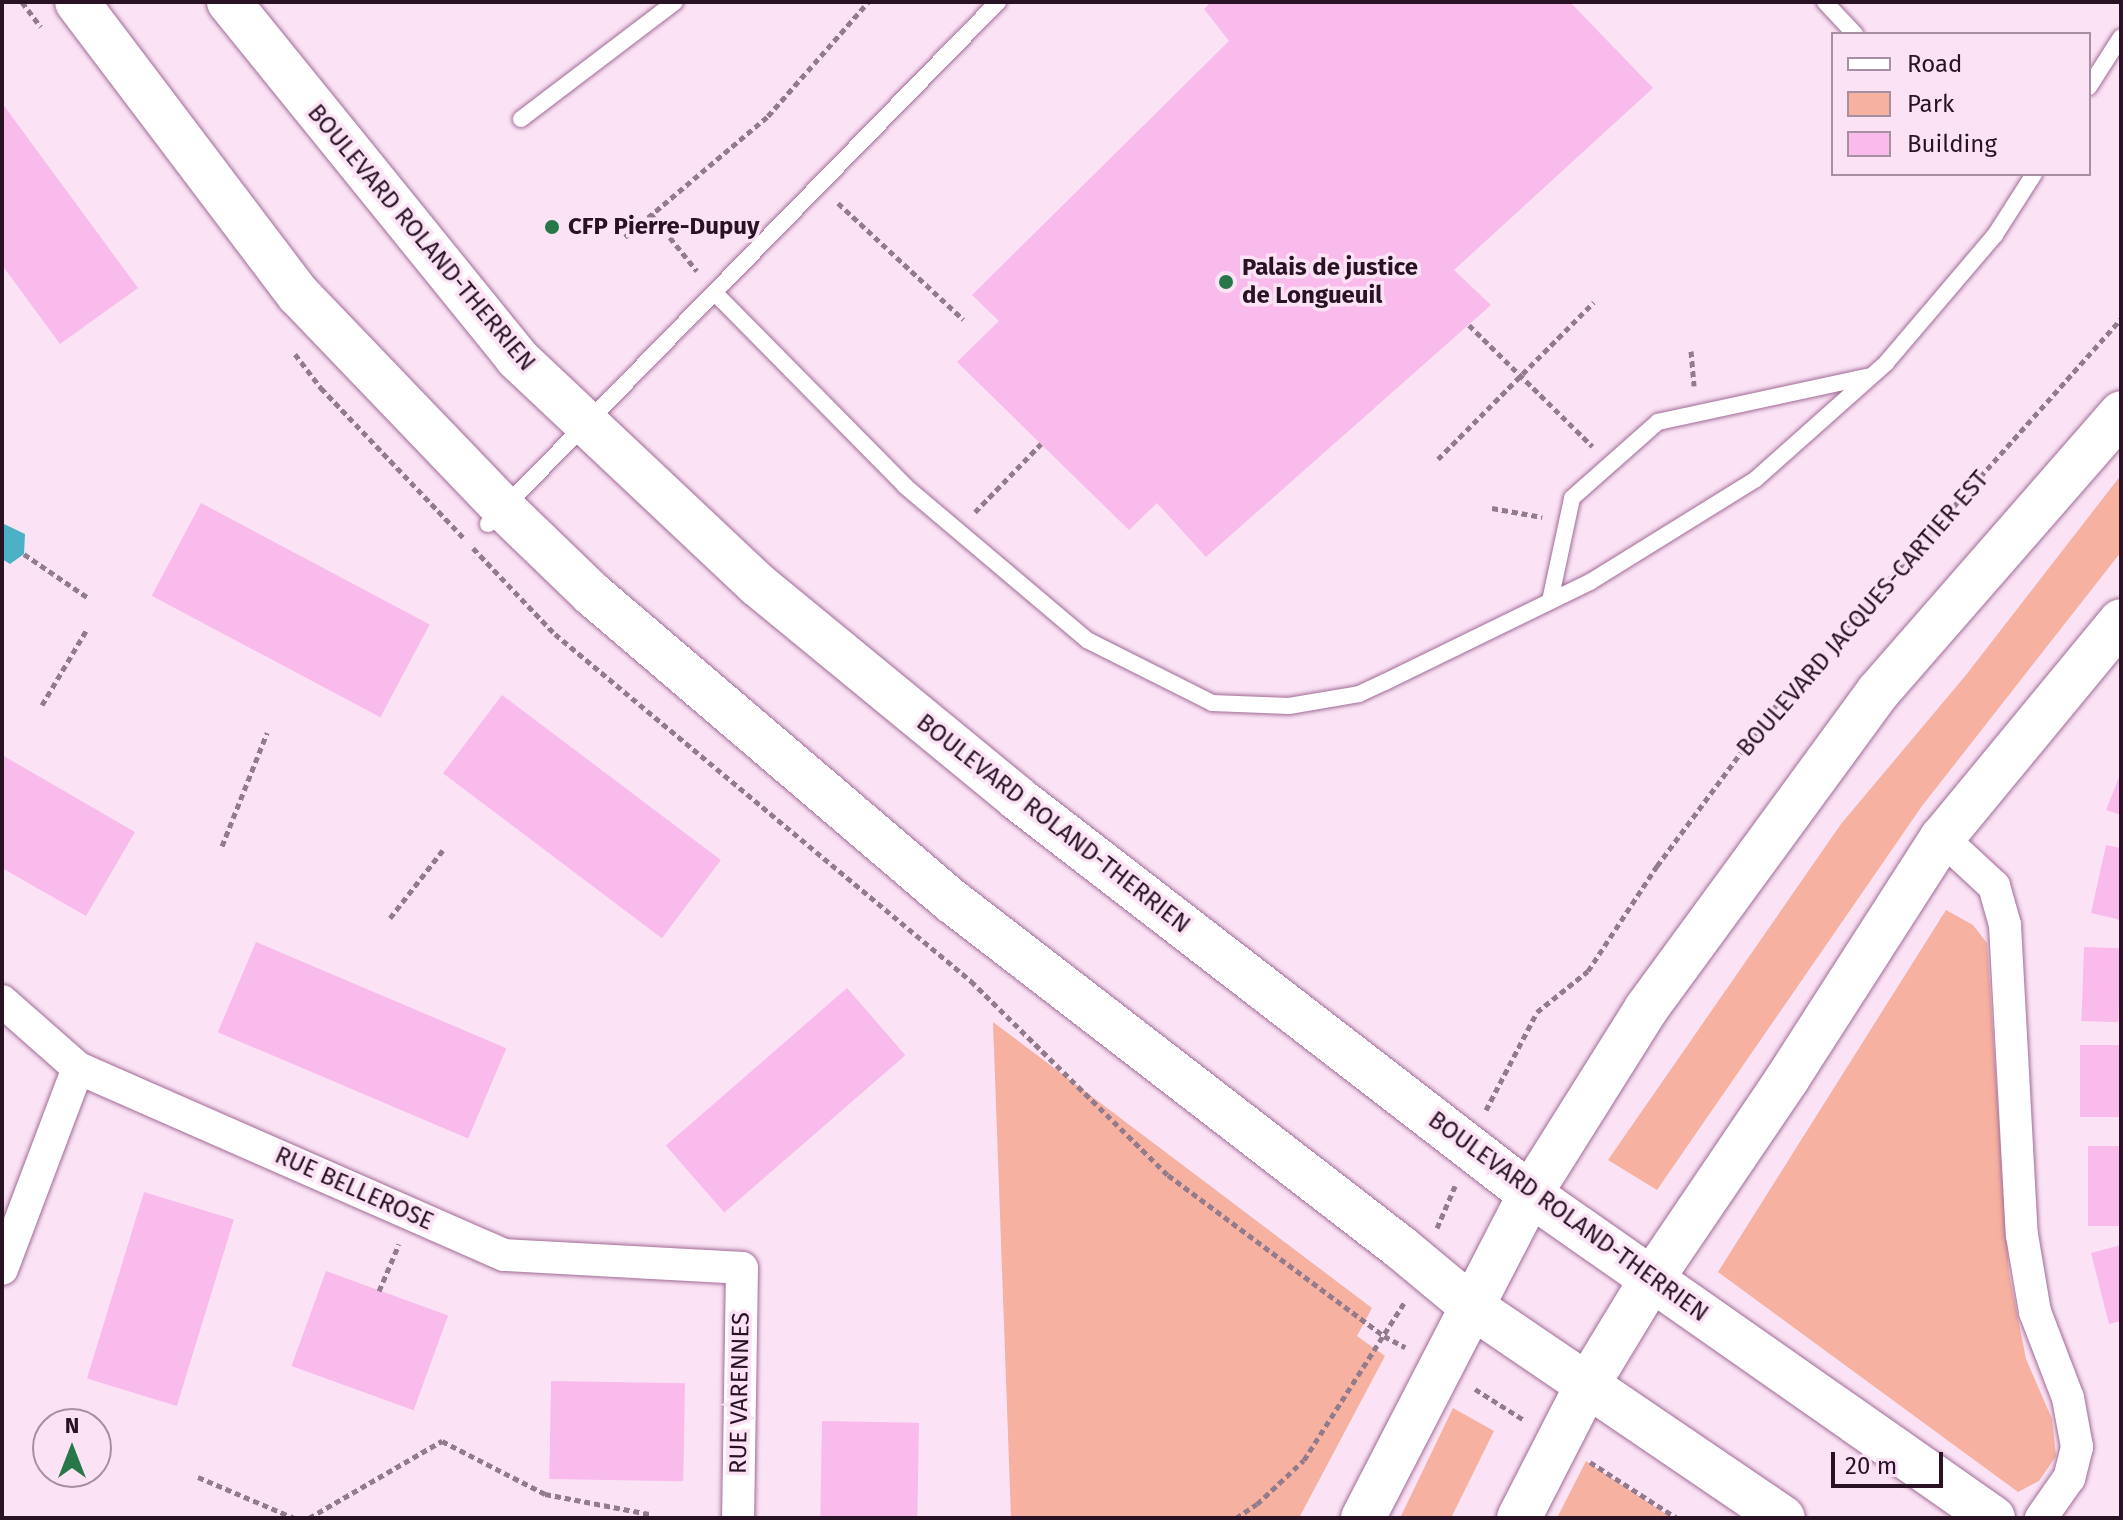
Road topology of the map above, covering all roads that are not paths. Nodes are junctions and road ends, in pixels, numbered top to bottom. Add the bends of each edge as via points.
1 (77, 2) edge
2 (229, 2) edge
3 (675, 2) edge
4 (998, 2) edge
5 (1825, 2) edge
6 (1853, 32) edge
7 (2121, 37) edge
8 (2091, 84) edge
9 (521, 119) dead end
10 (2033, 176) edge
11 (715, 293) junction
12 (1870, 377) junction
13 (2121, 413) edge
14 (588, 425) junction
15 (496, 516) junction
16 (1550, 601) junction
17 (2121, 621) edge
18 (1942, 838) junction
19 (2, 1001) edge
20 (78, 1068) junction
21 (1530, 1194) junction
22 (742, 1268) joint
23 (2, 1269) edge
24 (1651, 1280) junction
25 (1471, 1306) junction
26 (1586, 1387) junction
27 (738, 1518) edge
28 (1363, 1518) edge
29 (1519, 1518) edge
30 (1783, 1518) edge
31 (1993, 1518) edge
32 (2041, 1518) edge

1 - 15 main road via 298,294
2 - 14 main road, BOULEVARD ROLAND-THERRIEN via 517,358
3 - 9 lane
4 - 11 lane
5 - 6 lane
7 - 8 lane
10 - 12 lane via 1995,235
11 - 14 lane
11 - 16 lane via 905,486 1087,640 1212,703 1289,706 1359,694
12 - 16 lane via 1756,479 1590,582
12 - 16 lane via 1658,422 1572,498
13 - 21 main road via 1878,692 1646,1009
14 - 15 lane
14 - 21 main road, BOULEVARD ROLAND-THERRIEN via 758,585 968,758
15 - 25 main road via 953,902
17 - 18 main road
18 - 24 main road
18 - 32 street via 1994,886 2005,925 2022,1235 2035,1312 2068,1398 2077,1447 2069,1478
19 - 20 street, RUE BELLEROSE
20 - 22 street, RUE BELLEROSE via 504,1255
20 - 23 street
21 - 24 main road, BOULEVARD ROLAND-THERRIEN
21 - 25 main road
22 - 27 street, RUE VARENNES
24 - 26 main road
24 - 31 main road, BOULEVARD ROLAND-THERRIEN
25 - 26 main road
25 - 28 main road
26 - 29 main road
26 - 30 main road

